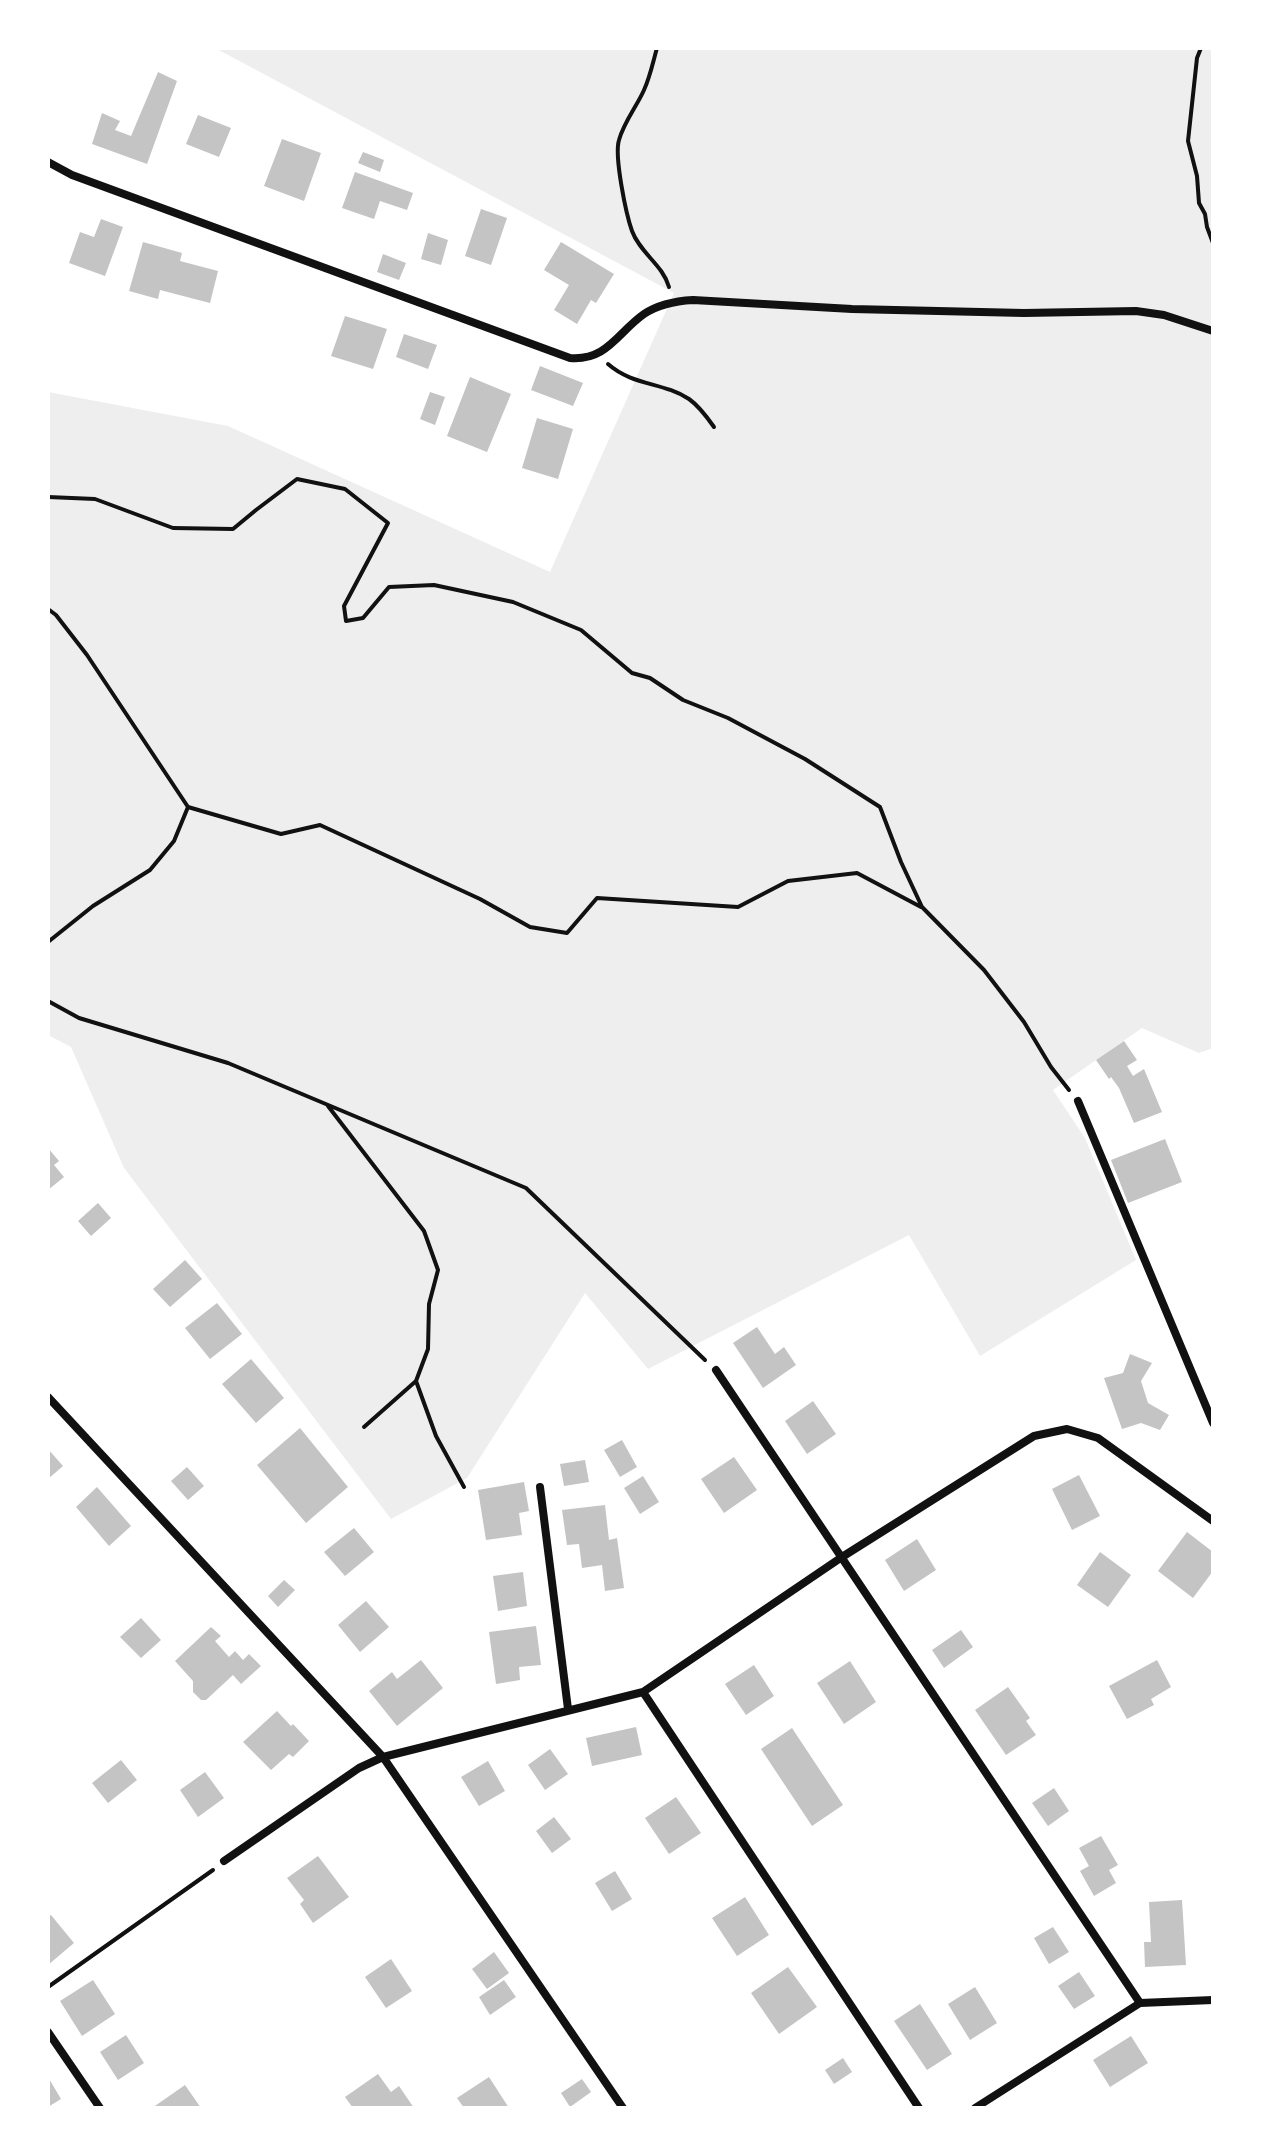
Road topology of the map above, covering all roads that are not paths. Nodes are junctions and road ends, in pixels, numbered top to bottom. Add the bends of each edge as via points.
1 (48, 162) edge
2 (1213, 331) edge
3 (1078, 1101) road end
4 (716, 1370) road end
5 (48, 1397) edge
6 (1213, 1423) edge
7 (540, 1487) dead end
8 (1213, 1521) edge
9 (842, 1557) junction
10 (643, 1692) junction
11 (568, 1709) junction
12 (383, 1757) junction
13 (224, 1861) road end
14 (1213, 2000) edge
15 (1140, 2003) junction
16 (48, 2032) edge
17 (100, 2108) edge
18 (623, 2108) edge
19 (919, 2108) edge
20 (975, 2108) edge

1 - 2 street via 563,356 597,354 641,316 666,304 693,300 852,309 1136,311
3 - 6 street
4 - 9 street
5 - 12 street
7 - 11 street
8 - 9 street via 1098,1438 1067,1429 1034,1436
9 - 10 street
9 - 15 street
10 - 11 street
10 - 19 street
11 - 12 street
12 - 13 street
12 - 18 street
14 - 15 street
15 - 20 street
16 - 17 street

